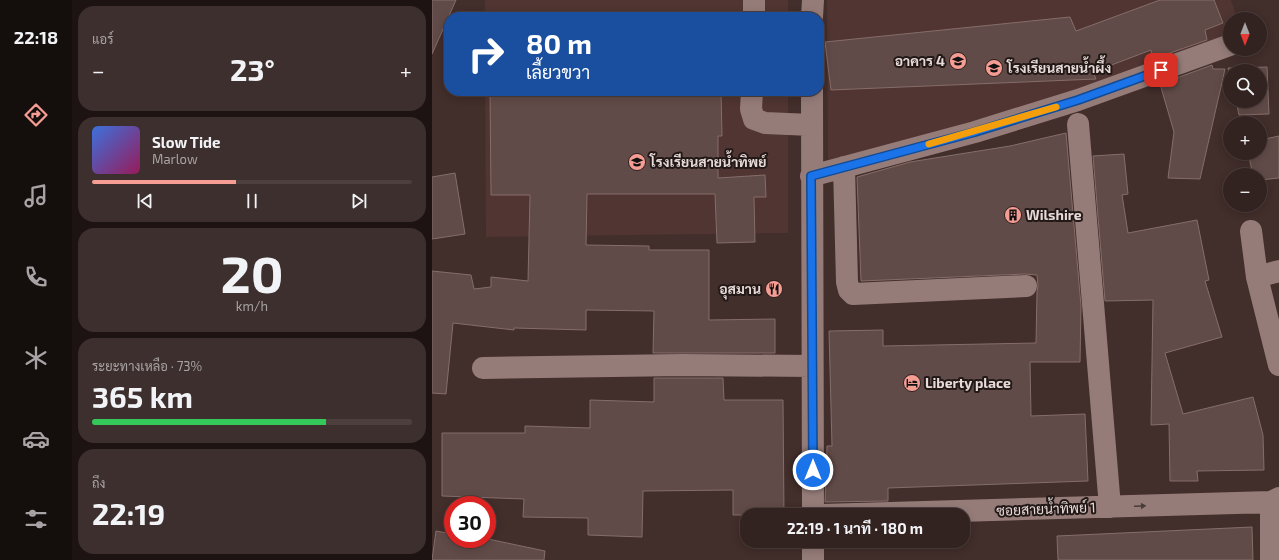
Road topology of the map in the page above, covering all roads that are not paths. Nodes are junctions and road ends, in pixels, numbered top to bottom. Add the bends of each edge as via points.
1 (754, 0) edge
2 (813, 0) edge
3 (754, 12) edge
4 (812, 12) edge
5 (1223, 47) edge
6 (752, 96) edge
7 (812, 96) edge
8 (1078, 124) dead end
9 (811, 125) junction
10 (844, 167) junction
11 (811, 176) junction
12 (1251, 230) dead end
13 (1279, 271) edge
14 (1257, 277) junction
15 (1026, 286) dead end
16 (1279, 365) edge
17 (812, 366) junction
18 (483, 368) dead end
19 (1275, 500) edge
20 (1110, 507) junction
21 (813, 508) edge
22 (970, 511) edge
23 (813, 548) edge
24 (813, 560) edge
25 (1271, 560) edge

1 - 3 street
2 - 4 street
5 - 10 street via 1056,107
6 - 9 street via 754,119 765,123
7 - 9 street
8 - 20 street
9 - 11 street
10 - 11 street
10 - 15 street via 847,282 849,290 854,294
11 - 17 street
12 - 14 street
13 - 14 street
14 - 16 street
17 - 18 street
17 - 21 street
20 -> 19 street, ซอยสายน้ำทิพย์ 1
19 - 25 street
20 - 22 street, ซอยสายน้ำทิพย์ 1
23 - 24 street

